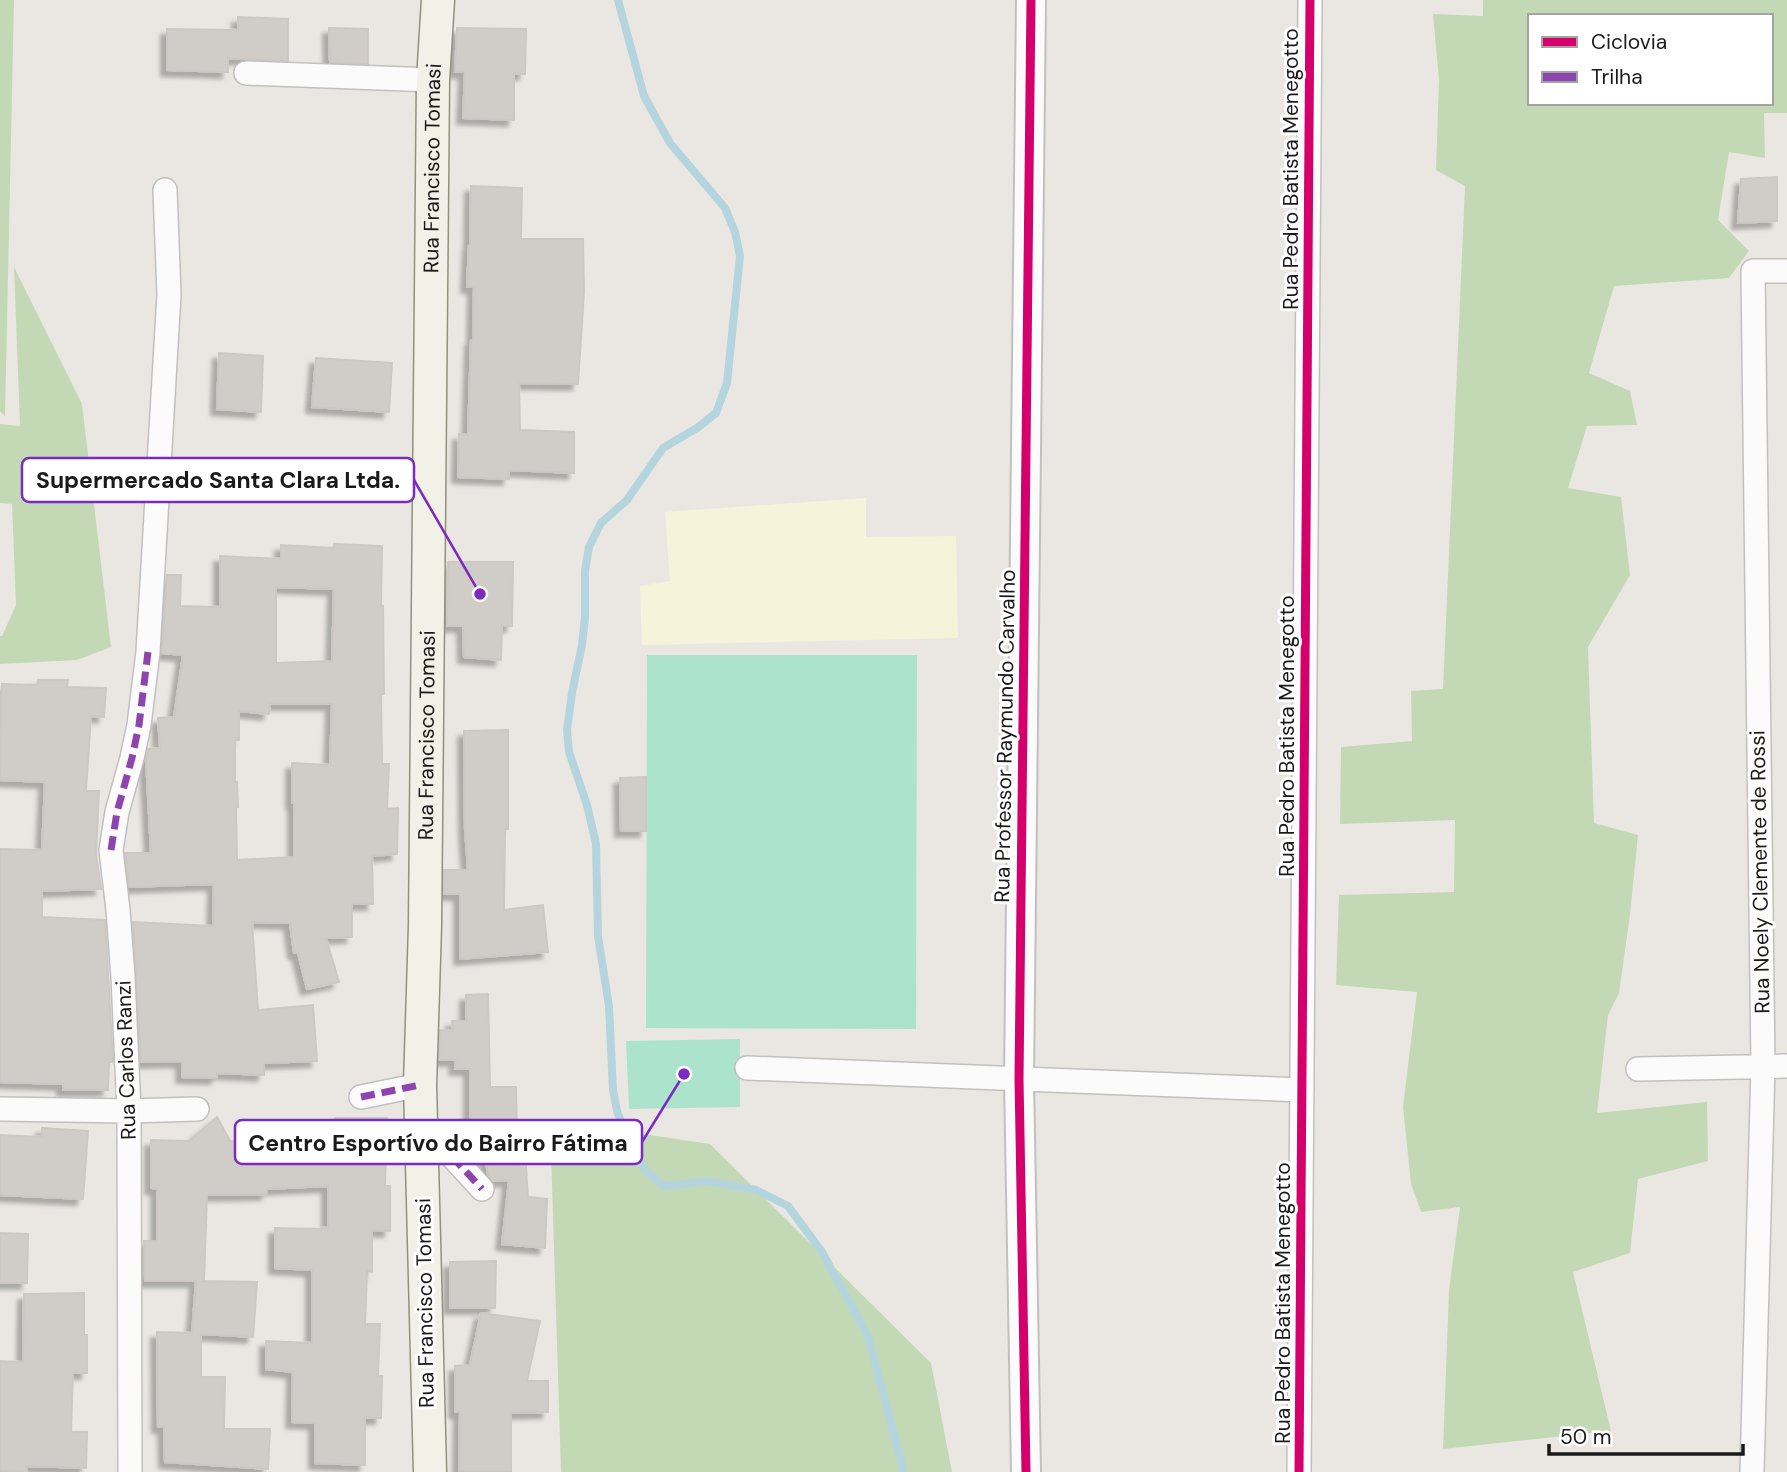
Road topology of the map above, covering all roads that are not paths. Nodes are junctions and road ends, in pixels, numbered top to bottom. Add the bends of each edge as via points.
1 (438, 0) edge
2 (1031, 0) edge
3 (1310, 0) edge
4 (246, 73) dead end
5 (433, 80) junction
6 (165, 190) dead end
7 (1787, 271) edge
8 (1762, 1066) junction
9 (1787, 1066) edge
10 (747, 1068) dead end
11 (1638, 1069) dead end
12 (1019, 1079) junction
13 (420, 1085) junction
14 (1302, 1090) junction
15 (361, 1097) dead end
16 (0, 1109) edge
17 (197, 1109) dead end
18 (129, 1111) junction
19 (421, 1128) junction
20 (482, 1189) dead end
21 (130, 1472) edge
22 (429, 1472) edge
23 (1026, 1472) edge
24 (1299, 1472) edge
25 (1752, 1472) edge

1 - 5 main road, Rua Francisco Tomasi
2 - 12 street, Rua Professor Raymundo Carvalho
3 - 14 street, Rua Pedro Batista Menegotto
4 - 5 street
5 - 13 main road, Rua Francisco Tomasi
6 - 18 street, Rua Carlos Ranzi via 169,294 148,652 139,725 111,850
7 - 8 street, Rua Noely Clemente de Rossi via 1753,271
8 - 9 street
8 - 11 street
8 - 25 street, Rua Noely Clemente de Rossi
10 - 12 street
12 - 14 street
12 - 23 street, Rua Professor Raymundo Carvalho
13 - 15 street
13 - 19 main road, Rua Francisco Tomasi
14 - 24 street, Rua Pedro Batista Menegotto
16 - 18 street
17 - 18 street
18 - 21 street, Rua Carlos Ranzi
19 - 20 street
19 - 22 main road, Rua Francisco Tomasi

